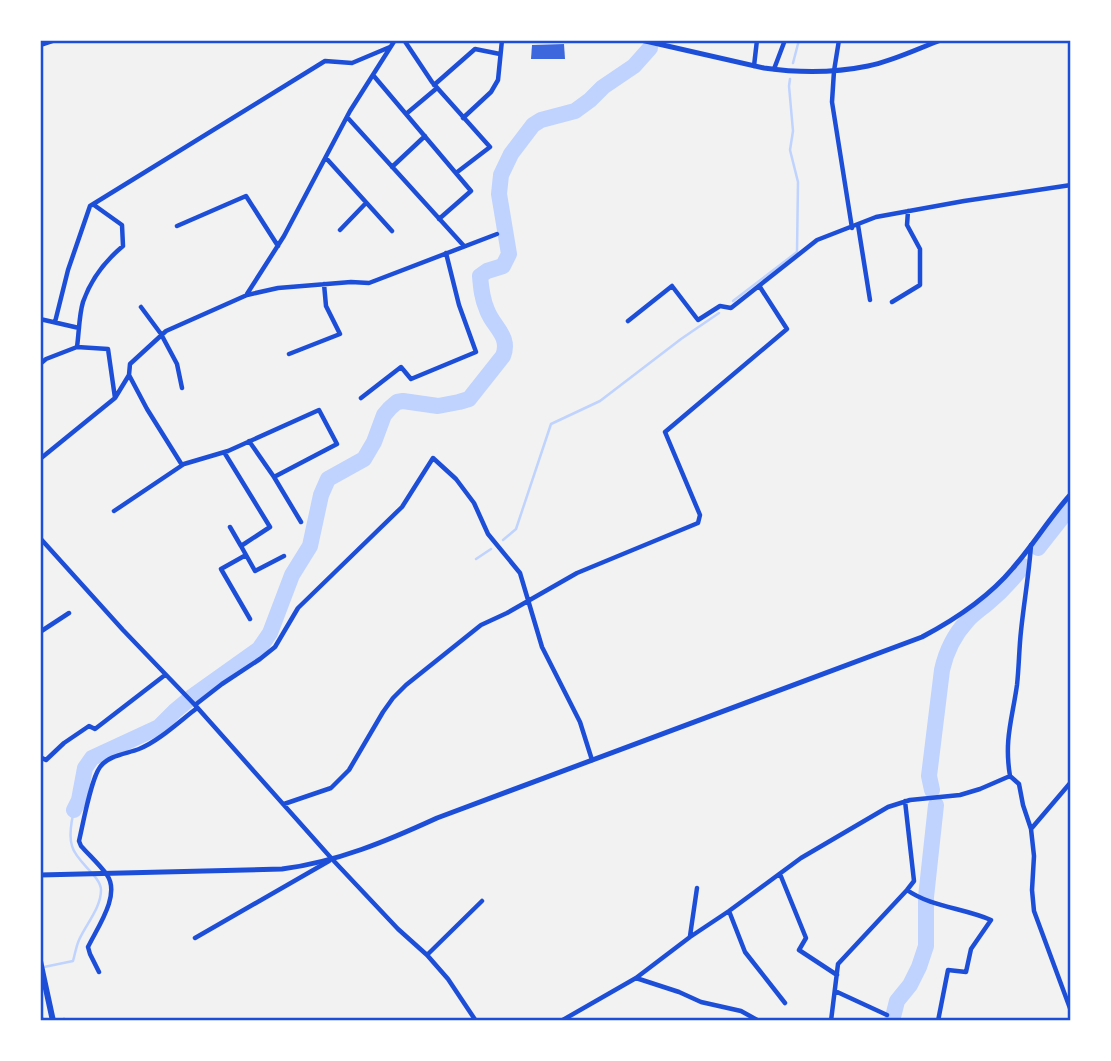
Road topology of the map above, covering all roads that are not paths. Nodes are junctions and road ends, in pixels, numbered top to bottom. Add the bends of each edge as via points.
1 (55, 40) edge
2 (394, 40) edge
3 (404, 40) edge
4 (502, 40) edge
5 (642, 40) edge
6 (757, 40) edge
7 (785, 40) edge
8 (839, 40) edge
9 (941, 40) edge
10 (665, 43) edge
11 (40, 45) edge
12 (390, 47) junction
13 (500, 54) junction
14 (754, 66) junction
15 (774, 69) junction
16 (834, 71) junction
17 (373, 75) junction
18 (436, 87) junction
19 (406, 114) junction
20 (347, 117) junction
21 (463, 118) junction
22 (425, 136) junction
23 (326, 158) junction
24 (392, 167) junction
25 (456, 173) junction
26 (1071, 185) edge
27 (366, 204) junction
28 (94, 205) junction
29 (908, 211) junction
30 (439, 219) junction
31 (177, 226) dead end
32 (855, 226) junction
33 (340, 230) dead end
34 (392, 231) dead end
35 (497, 234) dead end
36 (278, 246) junction
37 (464, 246) junction
38 (446, 253) junction
39 (324, 284) junction
40 (760, 287) junction
41 (247, 295) junction
42 (870, 300) dead end
43 (892, 302) dead end
44 (141, 307) dead end
45 (40, 319) edge
46 (628, 321) dead end
47 (55, 322) junction
48 (79, 328) junction
49 (161, 334) junction
50 (77, 347) junction
51 (289, 354) dead end
52 (40, 364) edge
53 (129, 375) junction
54 (182, 387) dead end
55 (115, 398) junction
56 (361, 398) dead end
57 (249, 441) junction
58 (224, 452) junction
59 (40, 459) edge
60 (182, 465) junction
61 (274, 477) junction
62 (1071, 494) edge
63 (114, 512) dead end
64 (301, 522) dead end
65 (229, 527) dead end
66 (40, 538) edge
67 (1032, 544) junction
68 (241, 547) junction
69 (246, 555) junction
70 (284, 556) dead end
71 (529, 601) junction
72 (69, 613) dead end
73 (250, 619) dead end
74 (40, 632) edge
75 (165, 675) junction
76 (195, 706) junction
77 (40, 757) edge
78 (592, 760) junction
79 (1010, 776) junction
80 (1071, 782) edge
81 (905, 801) junction
82 (284, 804) junction
83 (1031, 829) junction
84 (332, 859) junction
85 (103, 874) junction
86 (780, 874) junction
87 (40, 875) edge
88 (697, 888) dead end
89 (907, 890) junction
90 (482, 901) dead end
91 (729, 911) junction
92 (690, 937) junction
93 (195, 938) dead end
94 (427, 955) junction
95 (40, 961) edge
96 (99, 972) dead end
97 (837, 975) junction
98 (636, 978) junction
99 (835, 991) junction
100 (785, 1003) dead end
101 (1071, 1011) edge
102 (887, 1015) dead end
103 (53, 1021) edge
104 (476, 1021) edge
105 (561, 1021) edge
106 (759, 1021) edge
107 (831, 1021) edge
108 (938, 1021) edge

1 - 11 street
2 - 12 street
3 - 18 street
4 - 13 street
5 - 10 street
6 - 14 street
7 - 15 street
8 - 16 street
9 - 16 street via 870,66
10 - 14 street
12 - 17 street
12 - 28 street via 352,63 325,61
13 - 18 street via 475,48
13 - 21 street via 498,80
14 - 15 street
15 - 16 street
16 - 32 street via 832,102
17 - 19 street
17 - 20 street
18 - 19 street
18 - 21 street
19 - 22 street
20 - 23 street
20 - 24 street
21 - 25 street via 490,147
22 - 24 street
22 - 25 street
23 - 27 street
23 - 36 street
24 - 30 street
25 - 30 street via 471,191
26 - 29 street
27 - 33 street
27 - 34 street
28 - 47 street via 68,270
28 - 48 street via 122,225 123,246 95,276 83,303
29 - 32 street
29 - 43 street via 908,225 920,250 920,285
30 - 37 street
31 - 36 street via 246,196
32 - 40 street via 817,240
32 - 42 street
35 - 37 street
36 - 41 street
37 - 38 street
38 - 39 street via 369,282
38 - 56 street via 476,352 411,379 401,368
39 - 41 street
39 - 51 street via 326,306 340,334
40 - 46 street via 731,308 720,306 698,320 672,286
40 - 71 street via 787,329 665,432 700,514 698,523 577,573
41 - 49 street
44 - 49 street
45 - 47 street
47 - 48 street
48 - 50 street
49 - 53 street via 130,364
49 - 54 street via 177,364
50 - 52 street
50 - 55 street via 108,349
53 - 55 street
53 - 60 street
55 - 59 street
57 - 58 street
57 - 61 street
57 - 61 street via 319,410 337,444
58 - 60 street
58 - 68 street via 270,527
60 - 63 street
61 - 64 street
62 - 67 street
65 - 68 street
66 - 75 street
67 - 78 street via 974,605 922,637
67 - 79 street via 1008,730
68 - 69 street
69 - 70 street via 255,571
69 - 73 street via 221,569
71 - 76 street via 520,573 488,534 474,503 433,458 402,507 298,608 275,647
71 - 78 street via 542,647 580,722
71 - 82 street via 481,625 406,685 383,712 349,770 331,788
72 - 74 street
75 - 76 street
75 - 77 street via 95,729 89,726 46,760
76 - 82 street
76 - 85 street via 141,748 100,766 79,841
78 - 84 street
79 - 81 street via 960,795
79 - 83 street via 1019,783
80 - 83 street
81 - 86 street via 876,813
81 - 89 street via 914,881
82 - 84 street
83 - 101 street via 1034,911
84 - 85 street via 282,869
84 - 93 street
84 - 94 street
85 - 87 street
85 - 96 street via 109,877 112,896 89,947
86 - 91 street
86 - 97 street via 806,938 799,950
88 - 92 street
89 - 97 street via 838,964
89 - 108 street via 991,920 971,949 966,972 948,970
90 - 94 street
91 - 92 street
91 - 100 street via 745,952
92 - 98 street
94 - 104 street
95 - 103 main road
97 - 99 street
98 - 105 street
98 - 106 street
99 - 102 street
99 - 107 street

